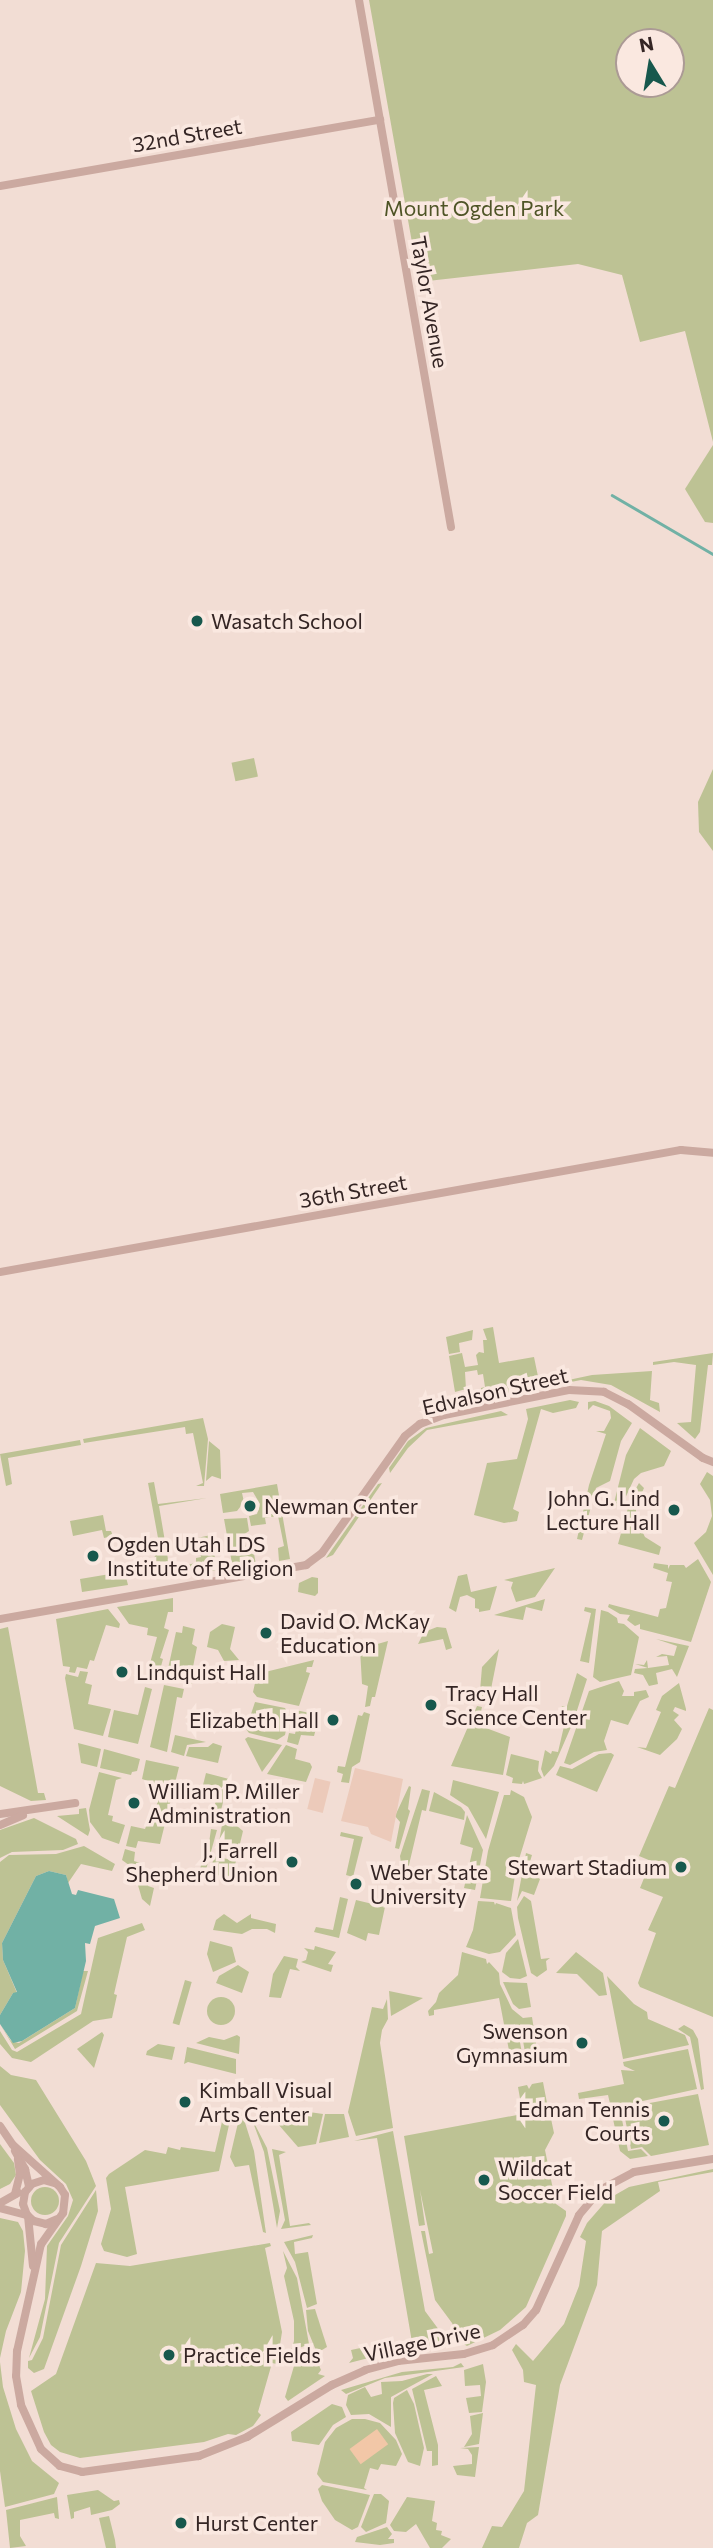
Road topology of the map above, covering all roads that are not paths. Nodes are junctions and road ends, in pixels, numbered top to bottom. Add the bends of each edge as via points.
1 (359, 0) edge
2 (380, 120) junction
3 (0, 186) edge
4 (451, 527) dead end
5 (713, 1153) edge
6 (0, 1272) edge
7 (713, 1462) edge
8 (0, 1619) edge
9 (75, 1803) dead end
10 (30, 1812) junction
11 (0, 1814) edge
12 (0, 1825) edge
13 (0, 2126) edge
14 (14, 2148) junction
15 (713, 2159) edge
16 (57, 2184) junction
17 (28, 2188) junction
18 (15, 2194) junction
19 (0, 2203) edge
20 (0, 2208) edge
21 (27, 2216) junction
22 (60, 2217) junction
23 (33, 2280) junction

1 - 2 street, Taylor Avenue
2 - 3 street, 32nd Street
2 - 4 street, Taylor Avenue
5 - 6 street, 36th Street via 681,1150
7 - 8 street, Edvalson Street via 604,1392 569,1390 444,1415 405,1436 322,1553 306,1565
9 - 10 street
10 - 11 street
10 - 12 street
13 - 14 street
14 - 16 street
14 - 17 street
14 - 18 street via 20,2174
15 - 23 street, Village Drive via 634,2172 600,2190 579,2215 536,2310 493,2345 365,2370 247,2437 199,2456 134,2467 68,2470 53,2462 41,2449 19,2396 17,2351
16 - 17 street via 40,2181
16 - 22 street via 66,2200
17 - 18 street
17 - 21 street via 23,2200
18 - 19 street
20 - 21 street
21 - 22 street via 46,2224
21 - 23 street
22 - 23 street via 41,2244

